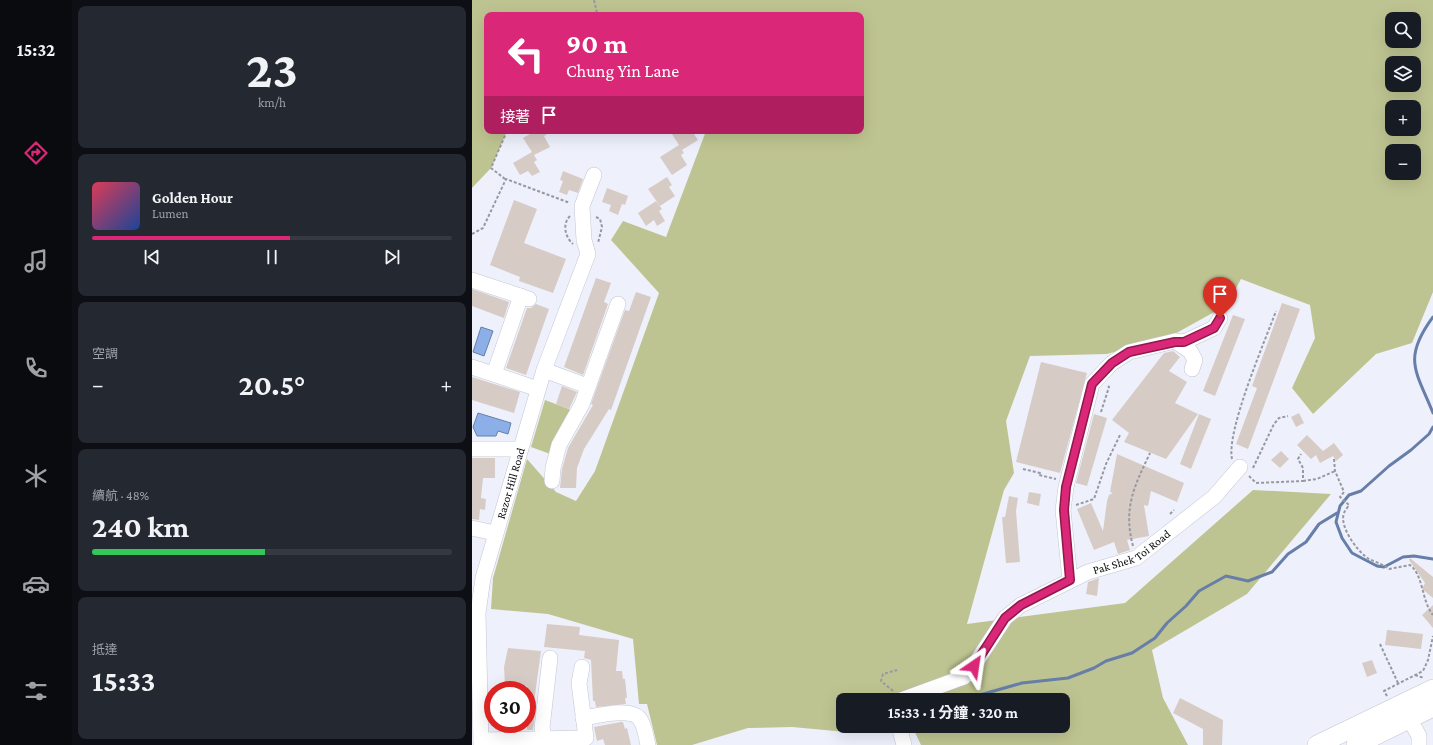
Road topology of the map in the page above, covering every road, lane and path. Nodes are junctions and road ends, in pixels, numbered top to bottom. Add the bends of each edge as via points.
1 (594, 0) edge
2 (597, 12) edge
3 (506, 134) edge
4 (594, 175) dead end
5 (506, 179) junction
6 (572, 204) dead end
7 (472, 234) edge
8 (472, 280) edge
9 (618, 304) dead end
10 (1276, 311) dead end
11 (1220, 318) dead end
12 (1175, 342) junction
13 (472, 367) edge
14 (1192, 369) dead end
15 (544, 370) junction
16 (494, 374) junction
17 (587, 386) junction
18 (1109, 387) dead end
19 (538, 389) junction
20 (1101, 412) dead end
21 (1288, 416) dead end
22 (1120, 435) dead end
23 (472, 449) edge
24 (520, 449) junction
25 (1150, 453) dead end
26 (1301, 454) dead end
27 (1334, 459) dead end
28 (1023, 469) dead end
29 (1335, 471) junction
30 (1242, 472) junction
31 (552, 481) dead end
32 (1303, 481) junction
33 (1067, 482) junction
34 (1076, 505) dead end
35 (472, 528) edge
36 (495, 533) junction
37 (1136, 558) junction
38 (478, 577) edge
39 (1070, 580) junction
40 (1433, 615) edge
41 (1433, 636) edge
42 (1380, 644) dead end
43 (550, 658) dead end
44 (582, 667) dead end
45 (897, 670) dead end
46 (1415, 675) junction
47 (1398, 683) junction
48 (1428, 683) edge
49 (1384, 690) dead end
50 (894, 693) edge
51 (918, 693) edge
52 (1433, 707) edge
53 (583, 718) junction
54 (1409, 718) junction
55 (901, 733) edge
56 (545, 739) junction
57 (481, 742) edge
58 (648, 745) edge
59 (904, 745) edge
60 (1317, 745) edge
61 (1356, 745) edge
62 (1419, 745) edge

1 - 2 path
3 - 5 path via 491,168
4 - 15 street, Razor Hill Road via 582,206 588,254
5 - 6 path
5 - 7 path via 483,228
8 - 16 street via 525,298
9 - 17 street
10 - 30 path via 1233,436 1232,457
11 - 12 street via 1214,328 1184,342
12 - 14 street via 1190,351 1195,360
12 - 33 street via 1129,352 1112,363 1092,384
13 - 16 street
15 - 17 street
15 - 19 street, Razor Hill Road
16 - 19 street
17 - 31 street via 577,415 559,445
18 - 20 path
19 - 24 street, Razor Hill Road
21 - 30 path via 1279,418 1274,424
22 - 34 path via 1106,464 1094,500
23 - 24 street
24 - 36 street, Razor Hill Road
25 - 37 path via 1137,479 1129,506 1129,525
26 - 32 path via 1298,459 1303,468
27 - 29 path
28 - 33 path
29 - 32 path via 1317,479
29 - 40 path via 1344,492 1340,497 1349,505 1343,519 1349,537 1367,557 1389,569 1410,565 1419,578 1428,608
30 - 32 path via 1256,483
30 - 37 street, Pak Shek Toi Road
33 - 39 street via 1064,510
35 - 36 street
36 - 38 street, Razor Hill Road
37 - 39 street, Pak Shek Toi Road
38 - 57 street, Razor Hill Road
39 - 51 street, Pak Shek Toi Road via 1021,605 1005,618 964,677
41 - 46 path via 1423,671
42 - 47 path
43 - 56 street via 542,728
44 - 53 street via 579,683
45 - 50 path via 883,674 881,681
46 - 47 path
46 - 48 path
47 - 49 path
48 - 60 main road
52 - 54 main road
53 - 56 street via 586,738
53 - 58 street via 634,714 642,723
54 - 61 main road
54 - 62 street via 1419,736
55 - 59 street
56 - 57 street

